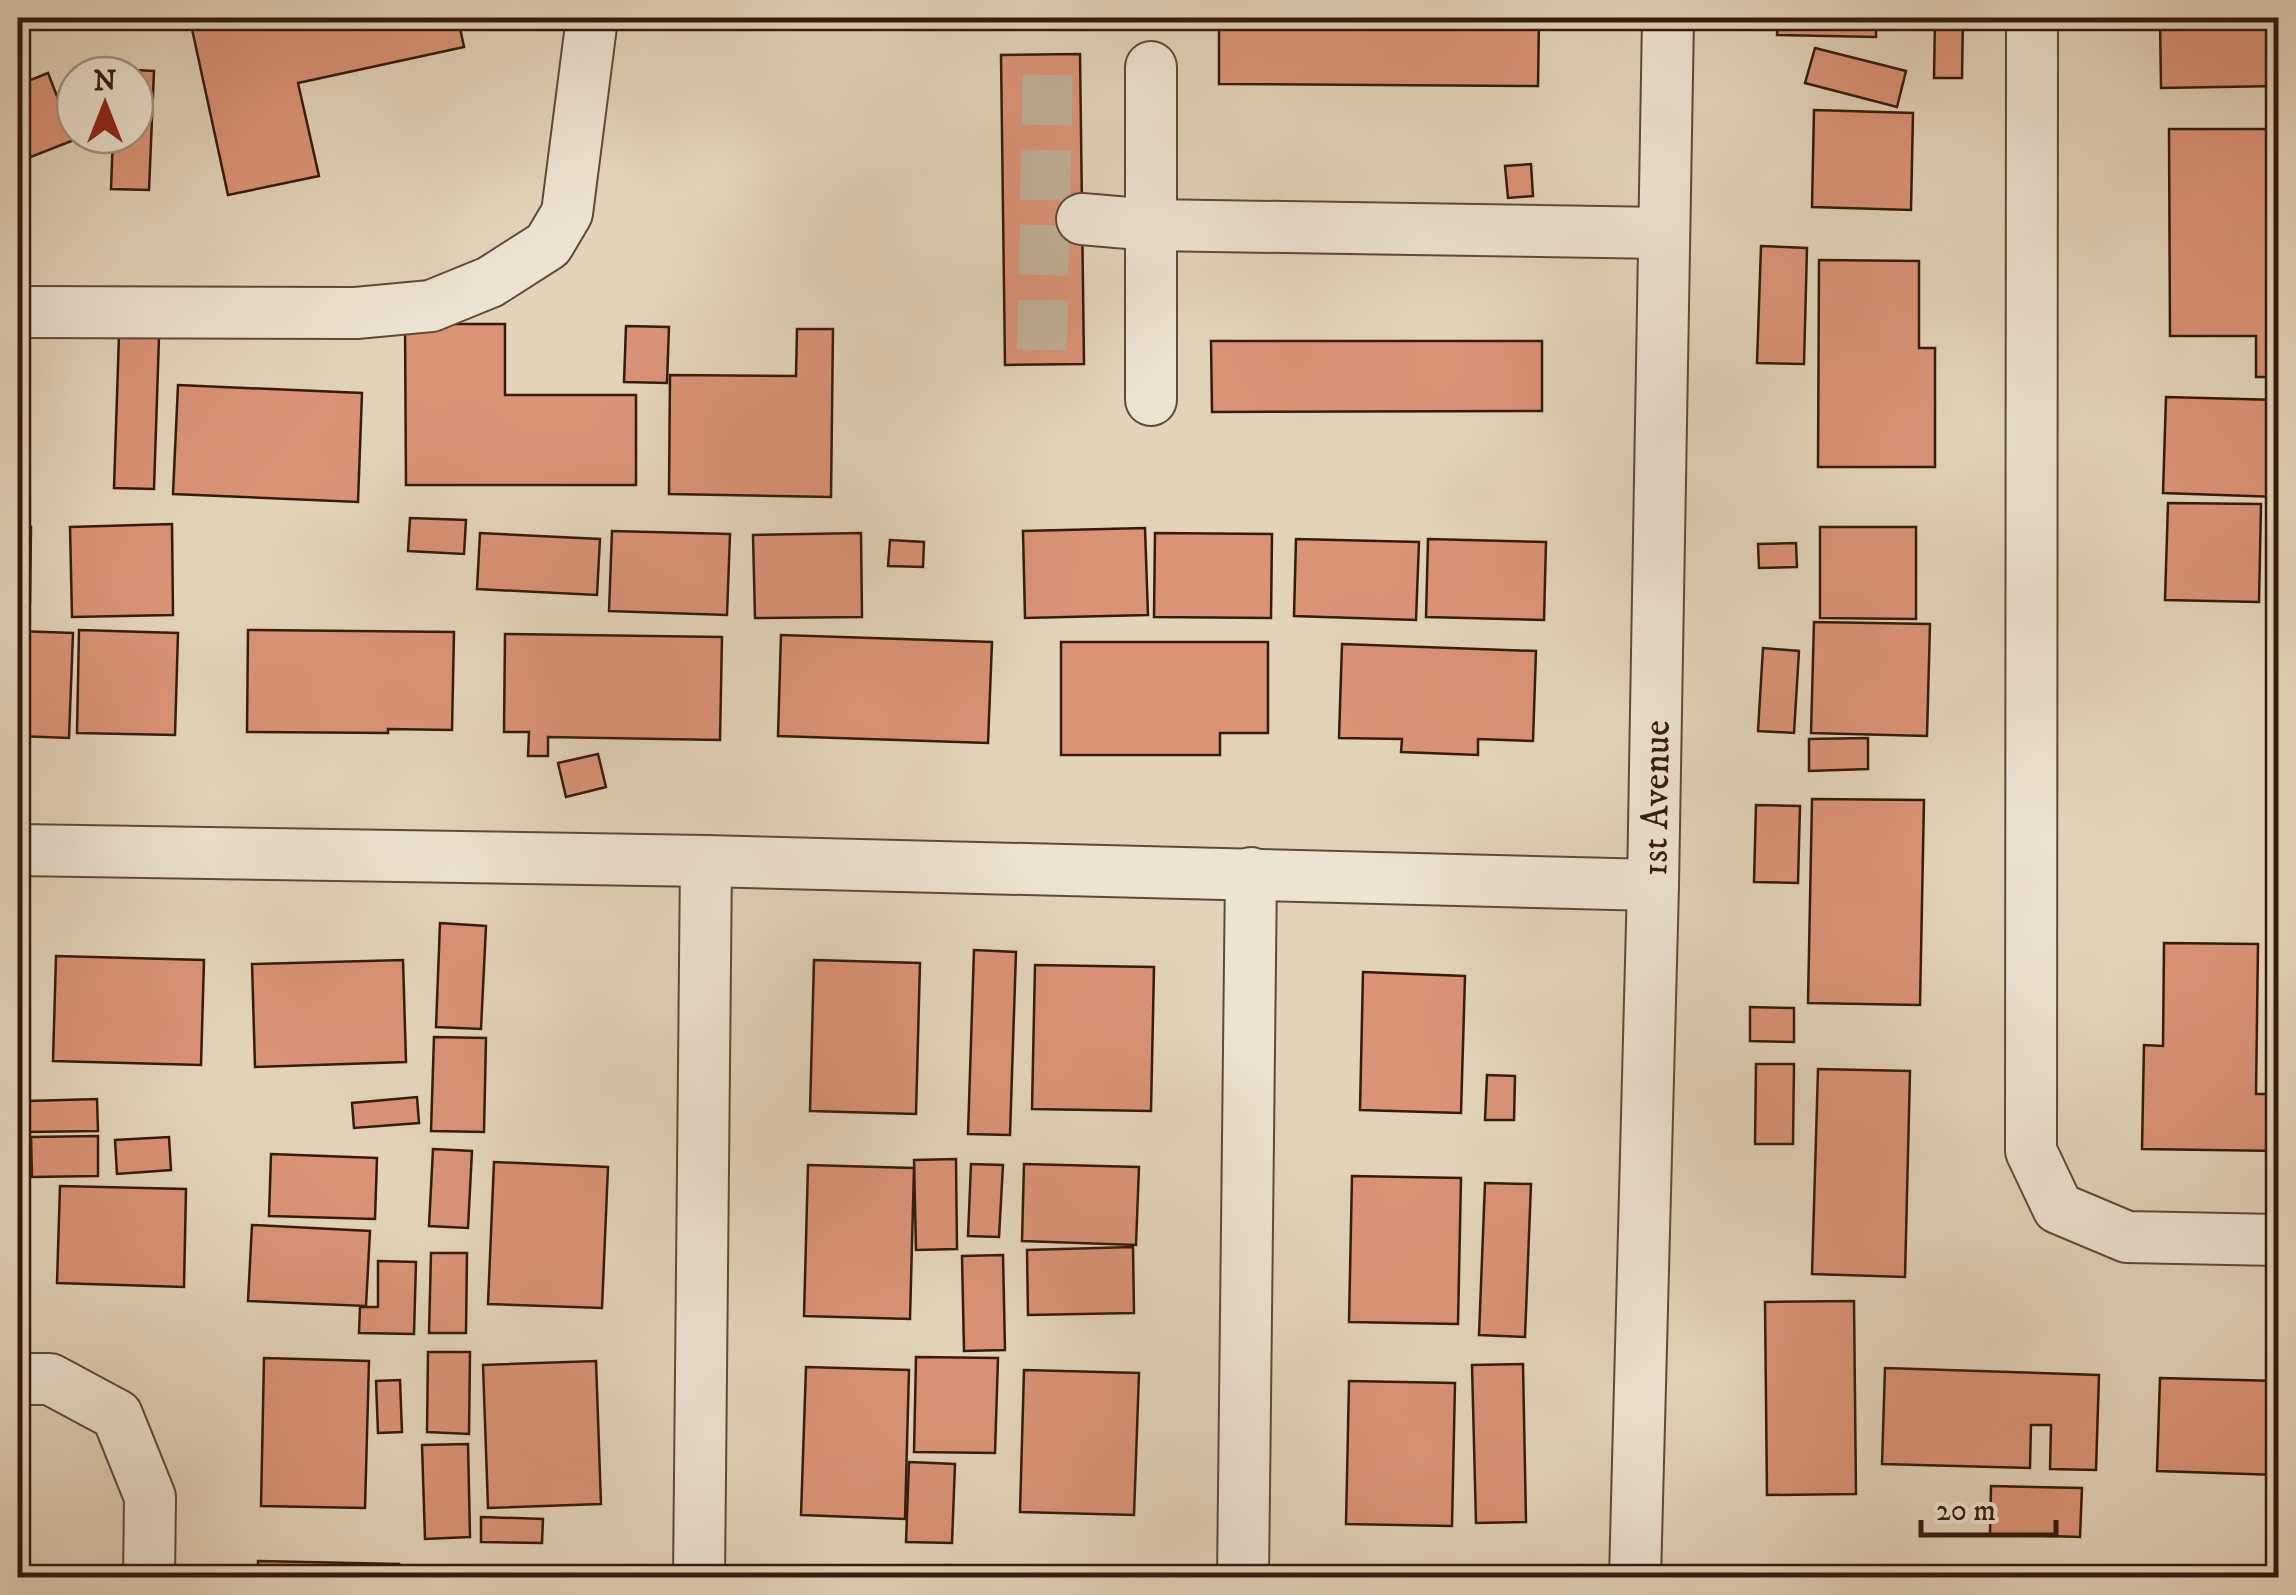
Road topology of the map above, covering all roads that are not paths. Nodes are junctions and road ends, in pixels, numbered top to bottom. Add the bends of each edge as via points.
1 (592, 18) edge
2 (1668, 18) edge
3 (2032, 18) edge
4 (1150, 67) dead end
5 (1082, 220) dead end
6 (1150, 226) junction
7 (1664, 233) junction
8 (18, 312) edge
9 (1150, 400) dead end
10 (18, 850) edge
11 (706, 861) junction
12 (1252, 873) junction
13 (1653, 885) junction
14 (2278, 1240) edge
15 (18, 1379) edge
16 (149, 1578) edge
17 (698, 1578) edge
18 (1244, 1578) edge
19 (1635, 1578) edge

1 - 8 street via 567,212 548,245 490,282 432,306 356,313
2 - 7 street, 1st Avenue
3 - 14 street via 2031,1151 2058,1208 2128,1238
4 - 6 street
5 - 6 street
6 - 7 street
6 - 9 street
7 - 13 street, 1st Avenue
10 - 11 street
11 - 12 street
11 - 17 street
12 - 13 street
12 - 18 street
13 - 19 street, 1st Avenue
15 - 16 street via 50,1379 117,1415 150,1498

